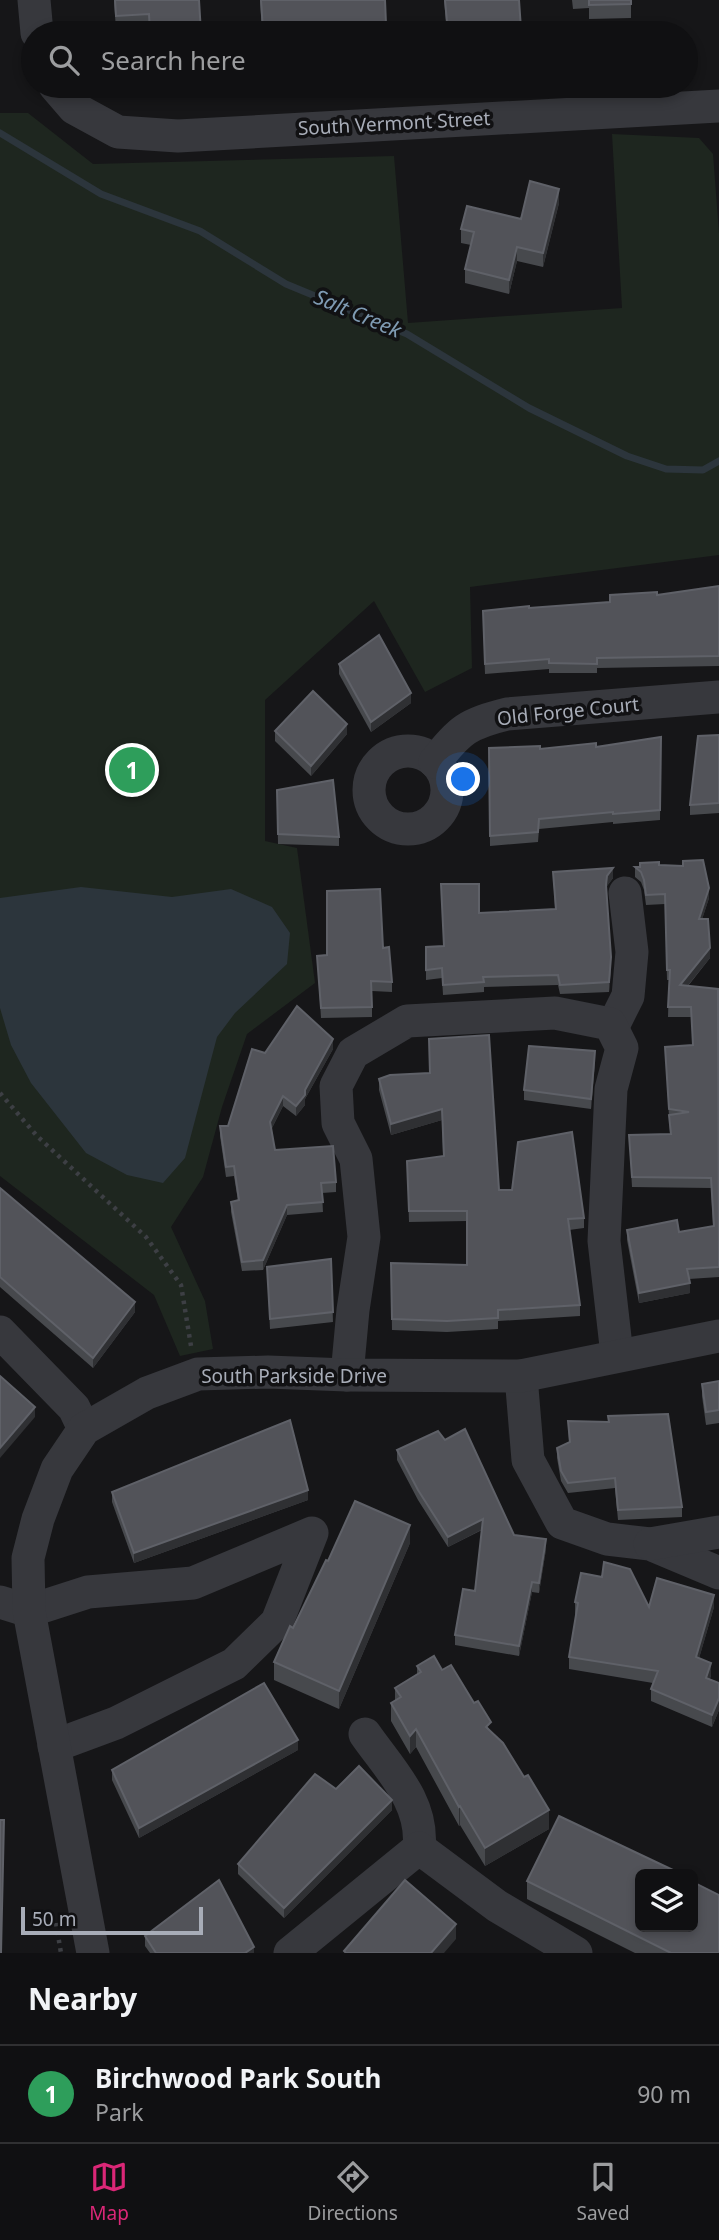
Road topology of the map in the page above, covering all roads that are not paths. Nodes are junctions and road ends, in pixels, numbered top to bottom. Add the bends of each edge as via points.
1 (34, 0) edge
2 (36, 21) edge
3 (67, 98) edge
4 (719, 106) edge
5 (719, 697) edge
6 (435, 762) dead end
7 (625, 892) dead end
8 (612, 1028) junction
9 (0, 1332) edge
10 (719, 1336) edge
11 (617, 1355) junction
12 (347, 1375) junction
13 (521, 1377) junction
14 (84, 1429) junction
15 (719, 1532) edge
16 (650, 1544) junction
17 (719, 1573) edge
18 (15, 1606) edge
19 (365, 1734) dead end
20 (54, 1746) junction
21 (419, 1848) junction
22 (93, 1953) edge
23 (290, 1953) edge
24 (576, 1953) edge

1 - 2 street
3 - 4 street, South Vermont Street via 118,132 178,136
5 - 6 street, Old Forge Court via 497,716 477,721 453,738
7 - 8 street via 632,952 628,996
8 - 11 street via 622,1048 611,1089 604,1241
8 - 12 street via 555,1013 407,1021 354,1053 336,1086 338,1123 356,1159 364,1237
9 - 14 street via 74,1408
10 - 11 street, South Parkside Drive
11 - 13 street, South Parkside Drive
12 - 13 street, South Parkside Drive
12 - 14 street, South Parkside Drive via 198,1374 146,1393
13 - 16 street via 528,1460 562,1522 607,1539
14 - 18 street, South Parkside Drive via 57,1469 38,1519
15 - 16 street
16 - 17 street
18 - 20 street, South Parkside Drive
18 - 20 street via 88,1592 193,1583 312,1533 277,1622 234,1664 116,1723
19 - 21 street via 415,1805 421,1830
20 - 22 street, South Parkside Drive
21 - 23 street
21 - 24 street via 497,1906

